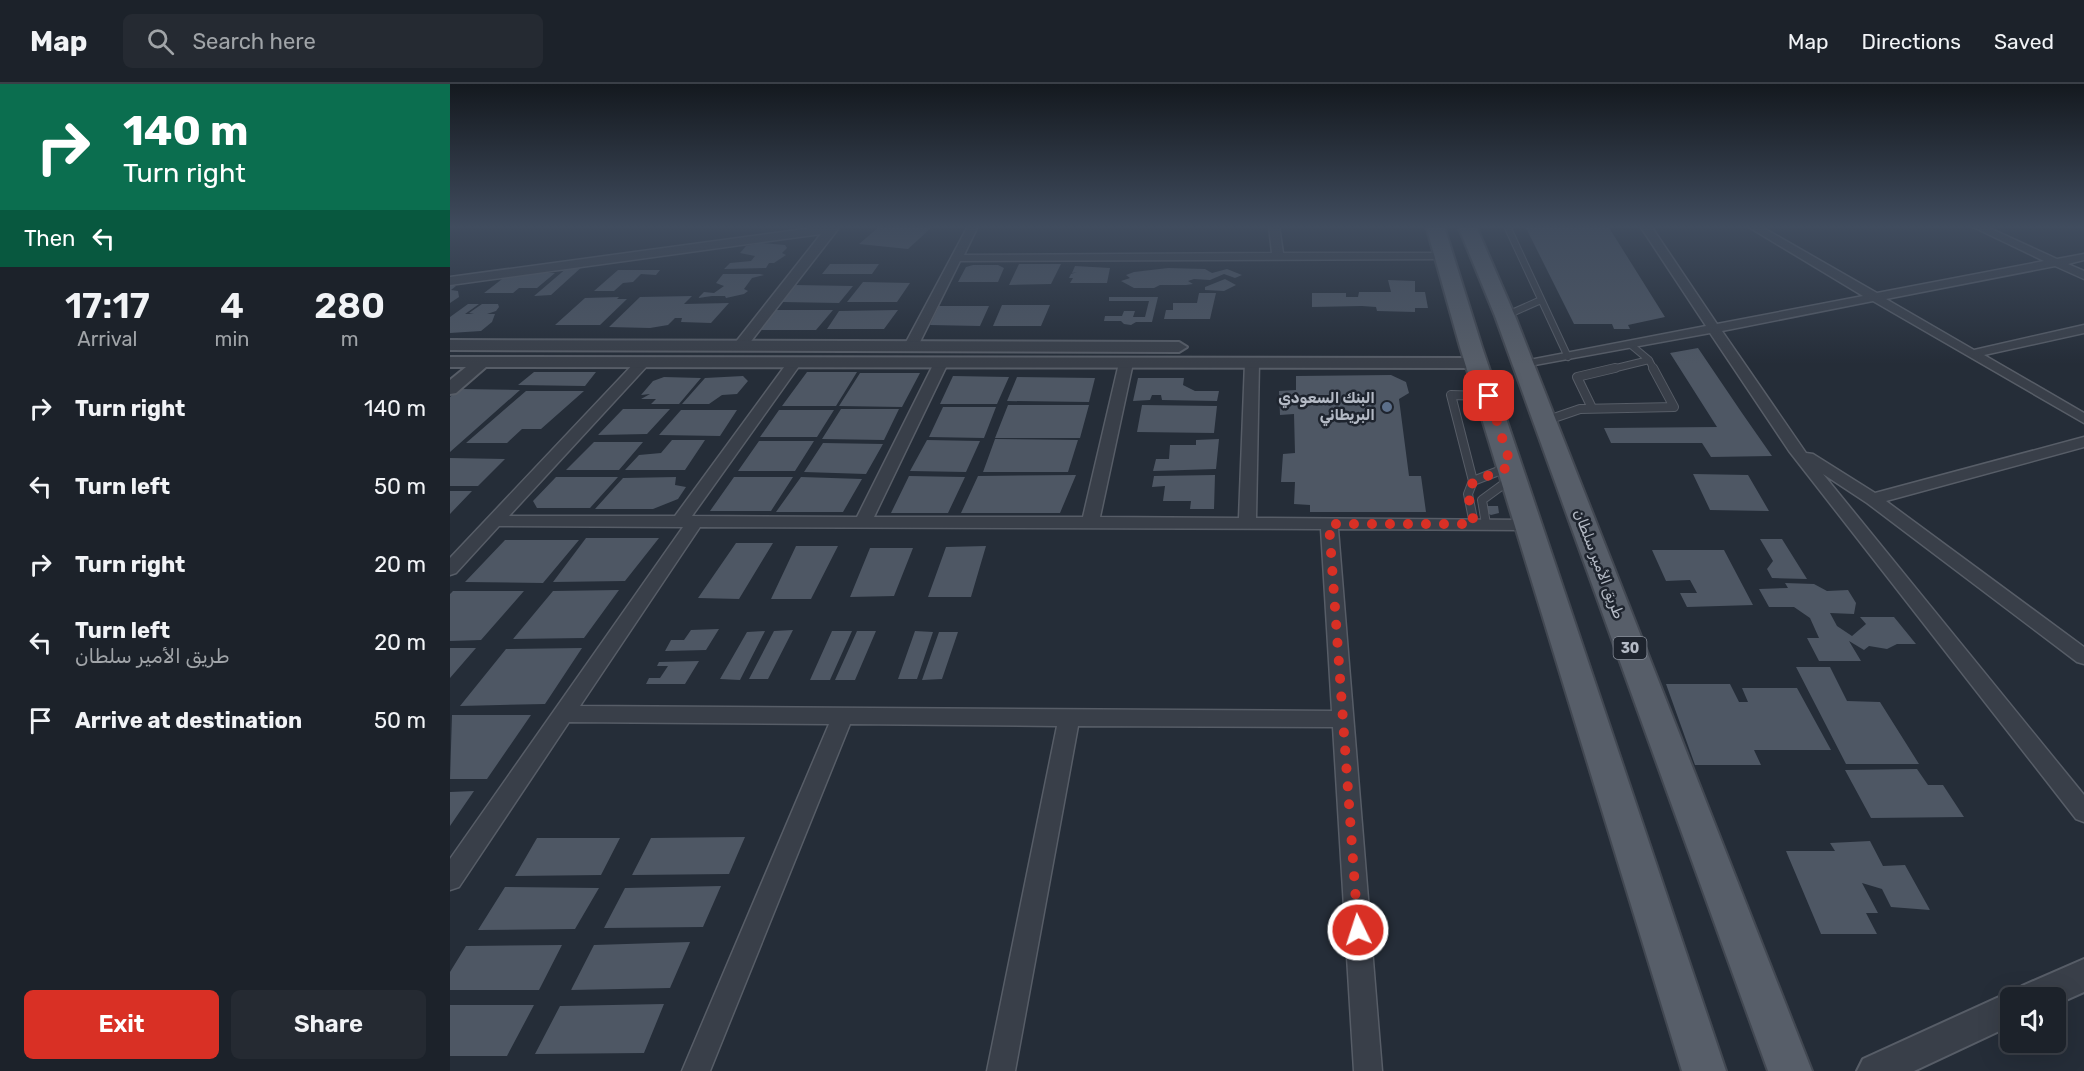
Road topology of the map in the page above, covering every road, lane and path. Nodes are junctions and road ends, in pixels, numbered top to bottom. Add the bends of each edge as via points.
1 (508, 272) edge
2 (798, 272) edge
3 (949, 272) edge
4 (1449, 272) edge
5 (1486, 272) edge
6 (1528, 272) edge
7 (1676, 272) edge
8 (1831, 272) edge
9 (2009, 272) edge
10 (450, 280) edge
11 (1875, 298) junction
12 (1541, 300) junction
13 (1505, 316) junction
14 (1714, 329) junction
15 (2084, 329) edge
16 (450, 345) edge
17 (1631, 345) junction
18 (740, 346) junction
19 (911, 346) junction
20 (1207, 354) junction
21 (1972, 354) junction
22 (1474, 355) junction
23 (1568, 357) junction
24 (1649, 360) junction
25 (482, 362) junction
26 (643, 362) junction
27 (795, 362) junction
28 (1252, 362) junction
29 (941, 363) junction
30 (1126, 363) junction
31 (454, 365) edge
32 (1524, 365) junction
33 (450, 389) edge
34 (1489, 396) junction
35 (1592, 408) junction
36 (2084, 419) edge
37 (1545, 421) junction
38 (2084, 442) edge
39 (1794, 448) junction
40 (1513, 472) junction
41 (1473, 482) junction
42 (1873, 499) junction
43 (494, 521) junction
44 (687, 522) junction
45 (863, 522) junction
46 (1090, 523) junction
47 (1247, 523) junction
48 (1329, 524) junction
49 (1480, 524) junction
50 (1529, 524) junction
51 (450, 569) edge
52 (2084, 657) edge
53 (564, 714) junction
54 (1069, 717) junction
55 (842, 718) junction
56 (1343, 719) junction
57 (2084, 812) edge
58 (450, 879) edge
59 (2084, 975) edge
60 (2058, 987) edge
61 (2000, 1014) edge
62 (696, 1071) edge
63 (1001, 1071) edge
64 (1368, 1071) edge
65 (1704, 1071) edge
66 (1790, 1071) edge
67 (1875, 1071) edge

1 - 10 street
2 - 18 street
3 - 19 street
4 - 22 main road
5 - 13 main road, طريق الأمير سلطان / 30
6 - 12 lane
7 - 14 street
8 - 11 street
9 - 11 street
11 - 14 street
11 - 21 street
12 - 13 lane
12 - 23 lane
13 - 32 main road, طريق الأمير سلطان / 30
14 - 17 street
14 - 39 street
15 - 21 street
16 - 18 street
17 - 23 street
17 - 24 lane
18 - 19 street
19 - 20 street
20 - 22 street
20 - 28 street
20 - 30 street
21 - 36 street
22 - 28 street
22 - 34 main road
23 - 32 street
24 - 35 lane via 1576,376
24 - 35 lane via 1674,407
25 - 26 street
25 - 31 street
25 - 33 street
26 - 27 street
26 - 43 street
27 - 29 street
27 - 44 street
28 - 47 street
29 - 30 street
29 - 45 street
30 - 46 street
32 - 37 main road, طريق الأمير سلطان / 30
34 - 40 main road
34 - 41 lane via 1451,395
35 - 37 lane
37 - 66 main road, طريق الأمير سلطان / 30
38 - 42 street
39 - 42 street
39 - 57 street
40 - 41 lane
40 - 49 lane via 1482,500
40 - 50 main road
41 - 49 lane via 1468,494
42 - 52 street
43 - 44 street
43 - 51 street
44 - 45 street
44 - 53 street
45 - 46 street
46 - 47 street
47 - 48 street
48 - 49 street
48 - 56 street
49 - 50 street
50 - 65 main road
53 - 55 street
53 - 58 street
54 - 55 street
54 - 56 street
54 - 63 street
55 - 62 street
56 - 64 street
59 - 60 street
61 - 67 street

